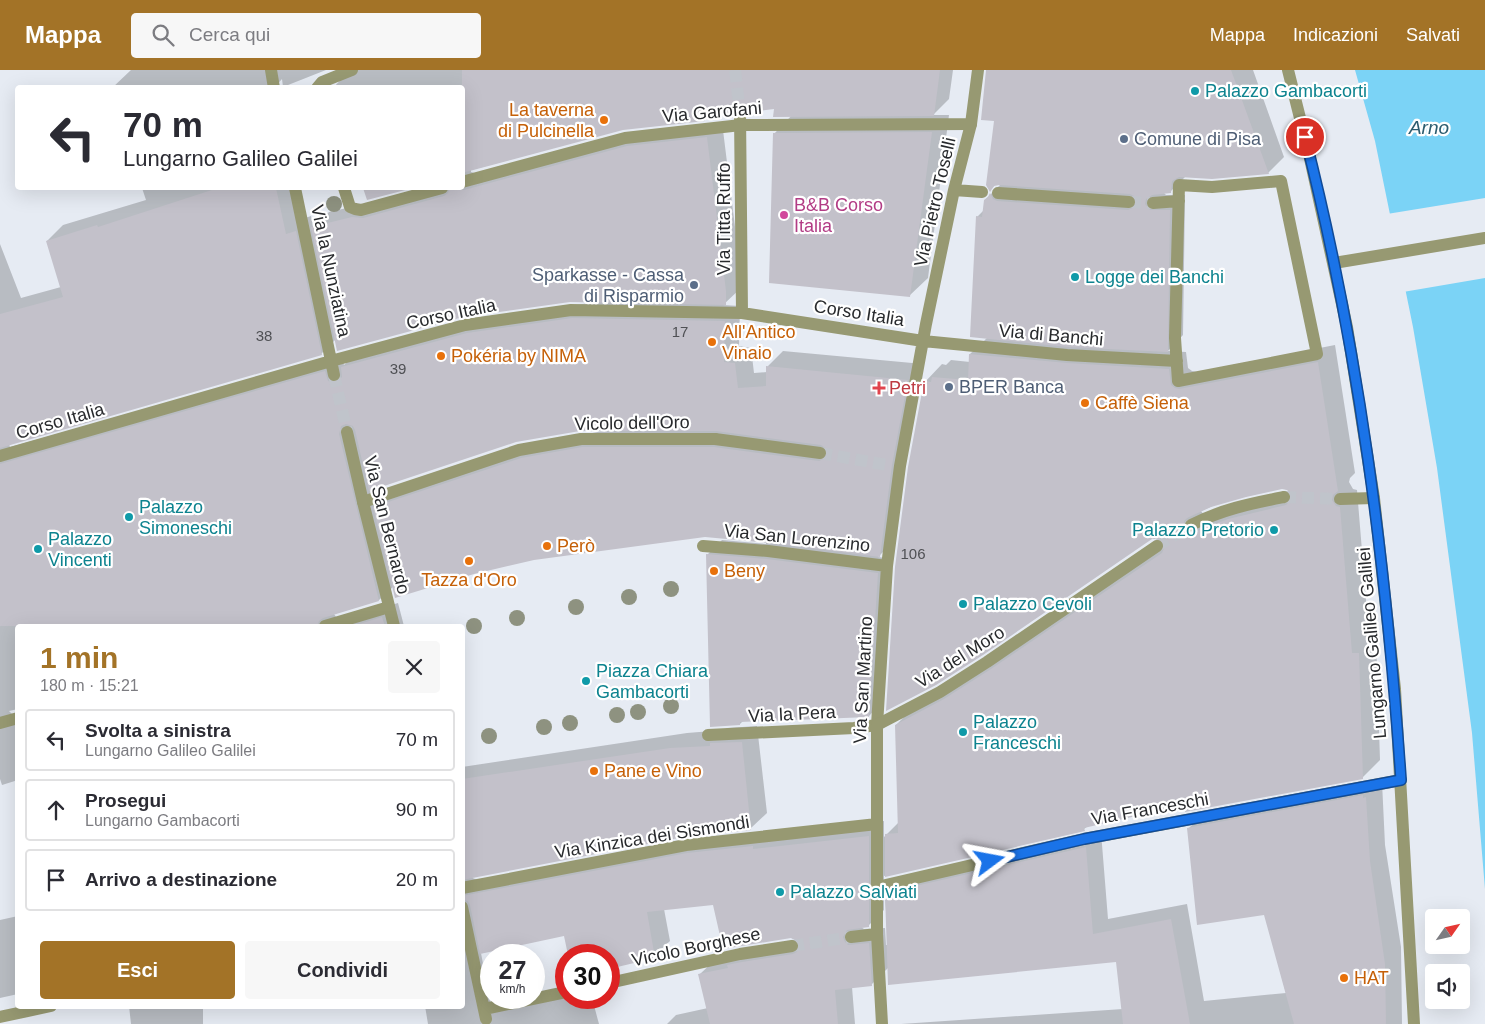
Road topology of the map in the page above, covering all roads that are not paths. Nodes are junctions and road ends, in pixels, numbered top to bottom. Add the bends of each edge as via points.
1 (271, 70) edge
2 (352, 70) edge
3 (978, 70) edge
4 (1288, 70) edge
5 (274, 85) edge
6 (320, 85) edge
7 (740, 119) junction
8 (971, 124) junction
9 (465, 181) edge
10 (295, 190) edge
11 (345, 190) edge
12 (435, 190) edge
13 (954, 190) junction
14 (982, 192) dead end
15 (998, 193) dead end
16 (1179, 201) junction
17 (1128, 202) tunnel mouth
18 (1153, 203) tunnel mouth
19 (1485, 238) edge
20 (1334, 263) junction
21 (742, 313) junction
22 (923, 341) junction
23 (1177, 361) junction
24 (331, 362) junction
25 (334, 375) tunnel mouth
26 (347, 432) tunnel mouth
27 (820, 453) tunnel mouth
28 (0, 456) edge
29 (1284, 497) tunnel mouth
30 (1374, 498) junction
31 (1340, 499) tunnel mouth
32 (364, 502) junction
33 (1191, 525) tunnel mouth
34 (703, 546) dead end
35 (1156, 546) tunnel mouth
36 (887, 566) junction
37 (389, 607) junction
38 (332, 624) edge
39 (393, 624) edge
40 (15, 719) edge
41 (0, 723) edge
42 (877, 725) junction
43 (708, 735) dead end
44 (1401, 780) junction
45 (877, 824) junction
46 (465, 887) edge
47 (877, 887) junction
48 (465, 920) edge
49 (877, 934) junction
50 (851, 937) tunnel mouth
51 (792, 946) tunnel mouth
52 (620, 981) edge
53 (555, 995) edge
54 (37, 1009) edge
55 (0, 1017) edge
56 (882, 1024) edge
57 (1414, 1024) edge

1 - 5 street
2 - 6 street
3 - 8 street, Via Pietro Toselli
4 - 20 street, Lungarno Galileo Galilei
7 - 8 street, Via Garofani
7 - 9 street, Via Garofani via 625,138
7 - 21 street, Via Titta Ruffo
8 - 13 street, Via Pietro Toselli
10 - 24 street, Via la Nunziatina
11 - 12 street via 350,206 361,210
13 - 14 street
13 - 22 street, Via Pietro Toselli
15 - 17 street
16 - 18 street
16 - 23 street via 1174,338
16 - 23 street via 1179,185 1212,187 1281,181 1317,354 1178,381
19 - 20 street
20 - 30 street, Lungarno Galileo Galilei
21 - 22 street, Corso Italia
21 - 24 street, Corso Italia via 571,310 465,325
22 - 23 street, Via di Banchi via 1068,356
22 - 36 street, Via San Martino via 894,465
24 - 25 street
24 - 28 street, Corso Italia
26 - 32 street, Via San Bernardo
27 - 32 street, Vicolo dell'Oro via 715,439 581,439 528,448
29 - 33 street via 1230,508
30 - 31 street
30 - 44 street, Lungarno Galileo Galilei via 1395,689
32 - 37 street, Via San Bernardo
34 - 36 street, Via San Lorenzino
35 - 42 street, Via del Moro via 987,662 940,692
36 - 42 street, Via San Martino
37 - 38 street
37 - 39 street, Via San Bernardo
40 - 41 street
42 - 43 street, Via la Pera
42 - 45 street, Via San Martino
44 - 47 street, Via Franceschi via 1084,839
44 - 57 street, Lungarno Galileo Galilei
45 - 46 street, Via Kinzica dei Sismondi via 686,845
45 - 47 street, Via San Martino
47 - 49 street, Via San Martino
48 - 53 street via 485,1014
49 - 50 street
49 - 56 street, Via San Martino
51 - 52 street, Vicolo Borghese
54 - 55 street

